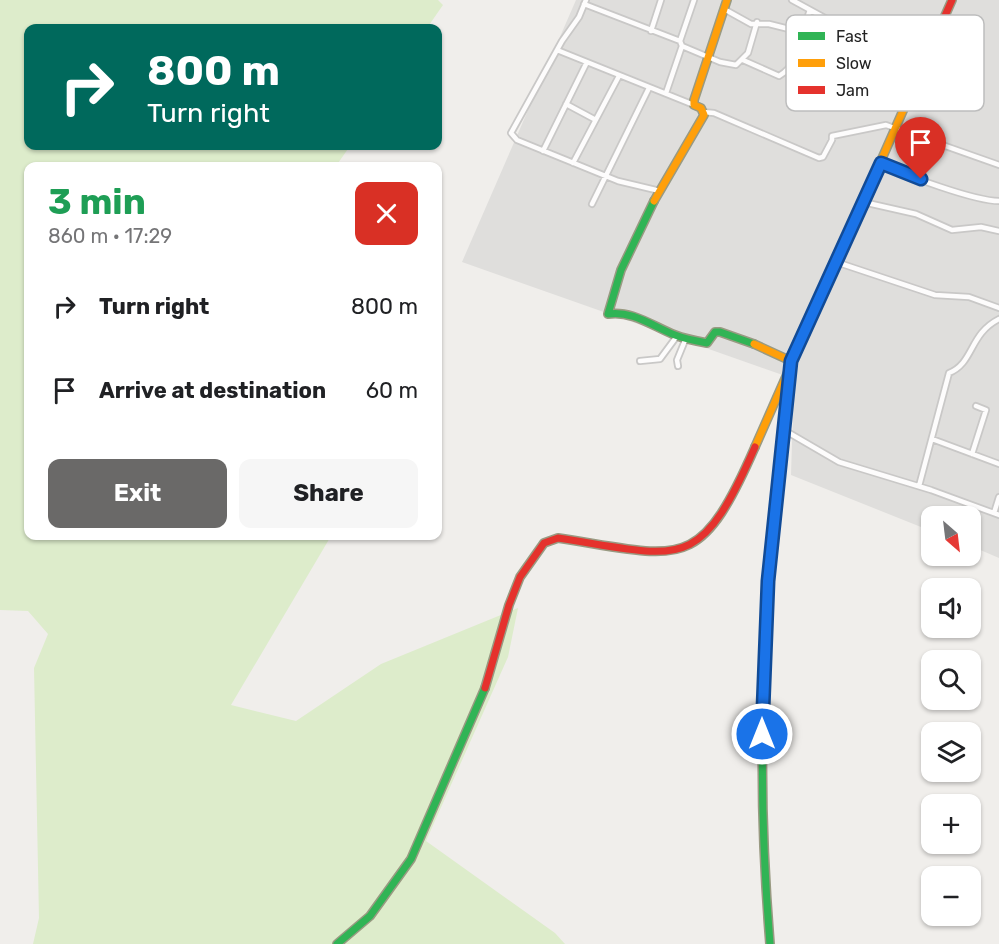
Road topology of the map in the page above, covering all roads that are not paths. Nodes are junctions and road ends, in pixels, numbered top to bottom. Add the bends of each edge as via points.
1 (661, 0) edge
2 (694, 0) edge
3 (727, 0) edge
4 (792, 0) edge
5 (952, 0) edge
6 (585, 2) edge
7 (724, 9) junction
8 (810, 10) junction
9 (808, 15) edge
10 (819, 15) edge
11 (945, 15) edge
12 (757, 22) junction
13 (786, 29) edge
14 (651, 31) junction
15 (681, 44) junction
16 (556, 50) junction
17 (709, 56) junction
18 (742, 60) junction
19 (587, 62) junction
20 (786, 72) edge
21 (619, 76) junction
22 (649, 88) junction
23 (666, 93) junction
24 (566, 104) junction
25 (694, 105) junction
26 (903, 111) edge
27 (703, 112) junction
28 (594, 119) junction
29 (896, 128) junction
30 (543, 151) junction
31 (573, 163) junction
32 (881, 163) junction
33 (999, 165) edge
34 (605, 176) junction
35 (660, 192) junction
36 (999, 201) edge
37 (863, 202) junction
38 (592, 204) dead end
39 (999, 231) edge
40 (836, 262) junction
41 (999, 308) edge
42 (999, 319) edge
43 (677, 336) junction
44 (686, 338) junction
45 (640, 361) dead end
46 (791, 361) junction
47 (678, 366) dead end
48 (975, 406) dead end
49 (784, 430) junction
50 (932, 439) junction
51 (972, 454) junction
52 (999, 464) edge
53 (919, 486) junction
54 (999, 497) edge
55 (997, 514) edge
56 (337, 944) edge
57 (770, 944) edge

1 - 14 street
2 - 15 street
3 - 7 main road
4 - 8 street
5 - 11 main road
6 - 14 street
6 - 16 street
7 - 12 street via 738,19
7 - 17 main road
8 - 9 street
8 - 10 street
12 - 13 street
12 - 18 street via 748,53
14 - 15 street
15 - 17 street
15 - 23 street
16 - 19 street
16 - 30 street via 511,134
17 - 18 street via 732,66
17 - 25 main road
18 - 20 street via 779,76
19 - 21 street
19 - 24 street
21 - 22 street
21 - 28 street
22 - 23 street
22 - 34 street
23 - 25 street
24 - 28 street
24 - 30 street
25 - 27 main road
26 - 29 main road
27 - 29 street via 714,113 819,158 832,136 886,125
27 - 35 main road via 695,136 672,166
28 - 31 street
29 - 32 main road
29 - 33 street
30 - 31 street
31 - 34 street
32 - 36 street via 971,196
32 - 37 main road
34 - 35 street
34 - 38 street
35 - 43 main road via 621,270 608,314 636,319
37 - 39 street via 916,214 952,230 981,227
37 - 40 main road
40 - 41 street via 934,295 969,297
40 - 46 main road
42 - 50 street via 979,333 962,365 949,373
43 - 44 main road
43 - 45 street via 660,358
44 - 46 main road via 708,343 720,330
44 - 47 street
46 - 49 main road
46 - 56 main road via 731,497 697,542 673,552 644,552 552,538 532,558 509,605 483,696 417,847 381,903
48 - 51 street via 986,410
49 - 53 street via 839,462
49 - 57 main road via 768,581 762,687
50 - 51 street
50 - 53 street
51 - 52 street
53 - 55 street
54 - 55 street

